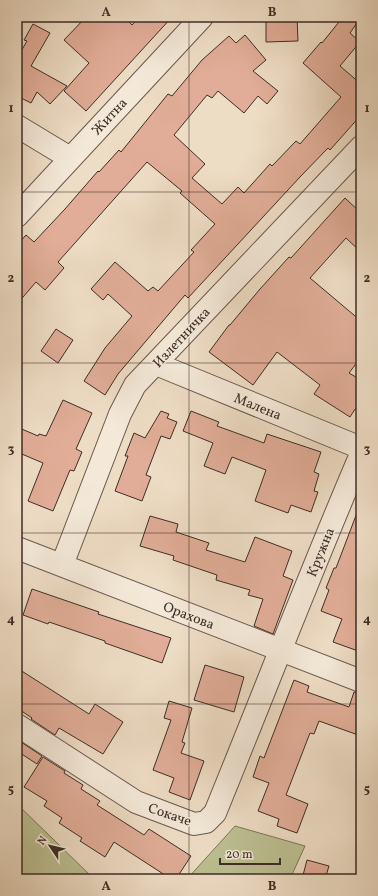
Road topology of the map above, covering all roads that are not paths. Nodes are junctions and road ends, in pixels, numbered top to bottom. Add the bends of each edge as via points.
1 (202, 17) edge
2 (17, 126) edge
3 (361, 147) edge
4 (70, 158) junction
5 (17, 216) edge
6 (156, 364) junction
7 (361, 448) edge
8 (361, 454) edge
9 (17, 548) edge
10 (62, 565) junction
11 (281, 650) junction
12 (361, 681) edge
13 (17, 725) edge

1 - 4 street, Житна
2 - 4 street
3 - 6 street, Излетничка
4 - 5 street, Житна
6 - 7 street, Малена
6 - 10 street, Излетничка via 136,385 120,414
8 - 11 street, Кружна
9 - 10 street, Орахова
10 - 11 street, Орахова
11 - 12 street, Орахова
11 - 13 street, Сокаче via 215,813 206,822 194,824 136,802

